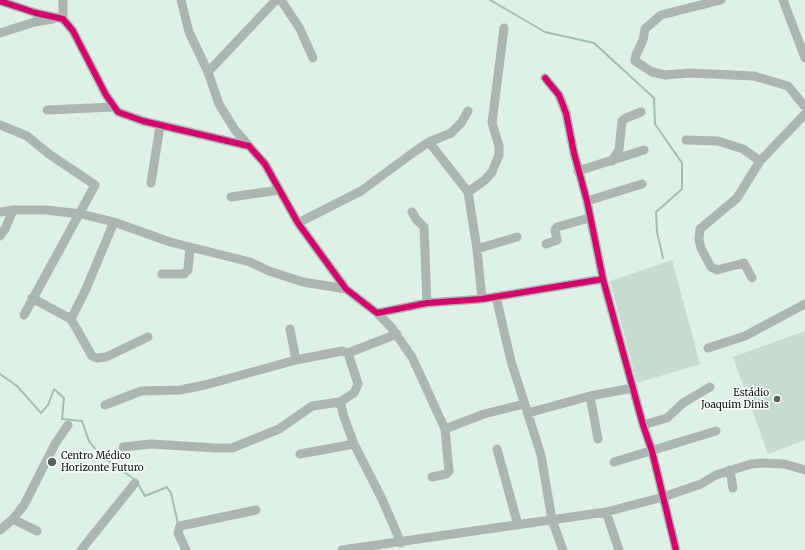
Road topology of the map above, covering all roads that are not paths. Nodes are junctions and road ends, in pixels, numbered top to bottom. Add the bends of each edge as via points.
1 (63, 0) edge
2 (181, 0) edge
3 (276, 0) edge
4 (281, 0) edge
5 (721, 0) edge
6 (783, 0) edge
7 (788, 0) edge
8 (2, 1) edge
9 (788, 12) junction
10 (61, 19) junction
11 (504, 28) dead end
12 (0, 33) edge
13 (313, 58) dead end
14 (805, 58) edge
15 (208, 72) junction
16 (545, 78) dead end
17 (113, 107) junction
18 (805, 107) edge
19 (47, 110) dead end
20 (468, 111) dead end
21 (641, 112) dead end
22 (805, 114) edge
23 (0, 125) edge
24 (160, 126) junction
25 (686, 140) dead end
26 (429, 142) junction
27 (249, 146) junction
28 (644, 150) dead end
29 (612, 161) junction
30 (760, 161) junction
31 (578, 171) junction
32 (151, 182) dead end
33 (642, 184) dead end
34 (279, 190) junction
35 (468, 192) junction
36 (230, 197) dead end
37 (587, 201) junction
38 (13, 210) junction
39 (0, 212) edge
40 (412, 212) dead end
41 (81, 214) junction
42 (589, 218) junction
43 (114, 222) junction
44 (298, 223) junction
45 (0, 236) edge
46 (516, 237) dead end
47 (546, 244) dead end
48 (190, 248) junction
49 (478, 249) junction
50 (162, 274) dead end
51 (752, 278) dead end
52 (603, 279) junction
53 (346, 289) junction
54 (496, 297) junction
55 (32, 298) junction
56 (482, 299) junction
57 (427, 302) junction
58 (805, 304) edge
59 (377, 313) junction
60 (24, 315) dead end
61 (72, 319) junction
62 (290, 329) dead end
63 (397, 334) junction
64 (148, 337) dead end
65 (708, 348) dead end
66 (348, 353) junction
67 (296, 360) junction
68 (710, 387) dead end
69 (633, 388) junction
70 (590, 396) junction
71 (340, 402) junction
72 (524, 404) junction
73 (105, 405) dead end
74 (528, 413) junction
75 (68, 425) dead end
76 (643, 425) junction
77 (445, 429) junction
78 (716, 431) dead end
79 (598, 439) dead end
80 (354, 444) junction
81 (124, 447) dead end
82 (497, 449) dead end
83 (652, 451) junction
84 (300, 454) dead end
85 (614, 462) dead end
86 (730, 470) junction
87 (805, 470) edge
88 (432, 477) dead end
89 (135, 483) dead end
90 (732, 488) dead end
91 (663, 497) junction
92 (256, 510) dead end
93 (606, 512) junction
94 (13, 519) junction
95 (552, 520) junction
96 (518, 525) junction
97 (1, 526) edge
98 (37, 532) dead end
99 (401, 543) junction
100 (81, 550) edge
101 (186, 550) edge
102 (342, 550) edge
103 (563, 550) edge
104 (619, 550) edge
105 (676, 550) edge

1 - 10 street
2 - 15 street via 189,32
3 - 15 street
4 - 13 street via 300,29
5 - 18 street via 661,15 645,29 635,61 652,72 665,75 682,73 754,76 788,86
6 - 9 street
7 - 9 street
8 - 10 street
9 - 14 street
10 - 12 street via 35,22
10 - 17 street via 83,47
11 - 35 street via 492,123 499,155 492,172
15 - 27 street via 225,116
16 - 31 street via 563,103
17 - 19 street
17 - 24 street via 125,116
20 - 26 street via 451,133
21 - 29 street via 622,121 619,150
22 - 30 street
23 - 41 street via 27,136 94,184 95,187
24 - 27 street
24 - 32 street
25 - 30 street via 718,141 743,149
26 - 35 street
26 - 44 street via 361,191
27 - 34 street via 265,164
28 - 29 street
29 - 31 street
30 - 51 street via 738,198 702,227 699,234 701,248 714,269 744,263
31 - 37 street
33 - 37 street
34 - 36 street
34 - 44 street
35 - 49 street
37 - 42 street
38 - 39 street
38 - 41 street via 61,210
38 - 45 street
40 - 57 street via 424,227
41 - 43 street
41 - 55 street
42 - 47 street via 557,227 557,240
42 - 52 street
43 - 48 street
43 - 61 street
44 - 53 street
46 - 49 street
48 - 50 street via 188,270 184,274
48 - 53 street via 250,262 303,282
49 - 56 street
52 - 54 street
52 - 69 street
53 - 59 street
54 - 56 street
54 - 72 street
55 - 60 street
55 - 61 street
56 - 57 street
57 - 59 street
58 - 65 street via 745,336
59 - 63 street
61 - 64 street via 92,356 96,358 106,357
62 - 67 street
63 - 66 street
63 - 77 street via 419,371
66 - 67 street
66 - 71 street via 358,384 354,393
67 - 73 street via 205,385 180,390 141,391
68 - 76 street via 683,403 667,418
69 - 70 street
69 - 76 street
70 - 74 street
70 - 79 street
71 - 80 street
71 - 81 street via 312,406 279,428 232,448 151,444
72 - 74 street
72 - 77 street via 484,414
74 - 95 street via 541,455
75 - 94 street via 55,444 24,505
76 - 83 street
77 - 88 street via 449,471
78 - 83 street
80 - 84 street
80 - 99 street
82 - 96 street
83 - 85 street
83 - 91 street
86 - 87 street via 763,462
86 - 90 street
86 - 91 street via 701,484
89 - 100 street
91 - 93 street
91 - 105 street
92 - 101 street via 180,526 178,533
93 - 95 street
93 - 104 street
94 - 97 street
94 - 98 street
95 - 96 street
95 - 103 street
96 - 99 street
99 - 102 street

